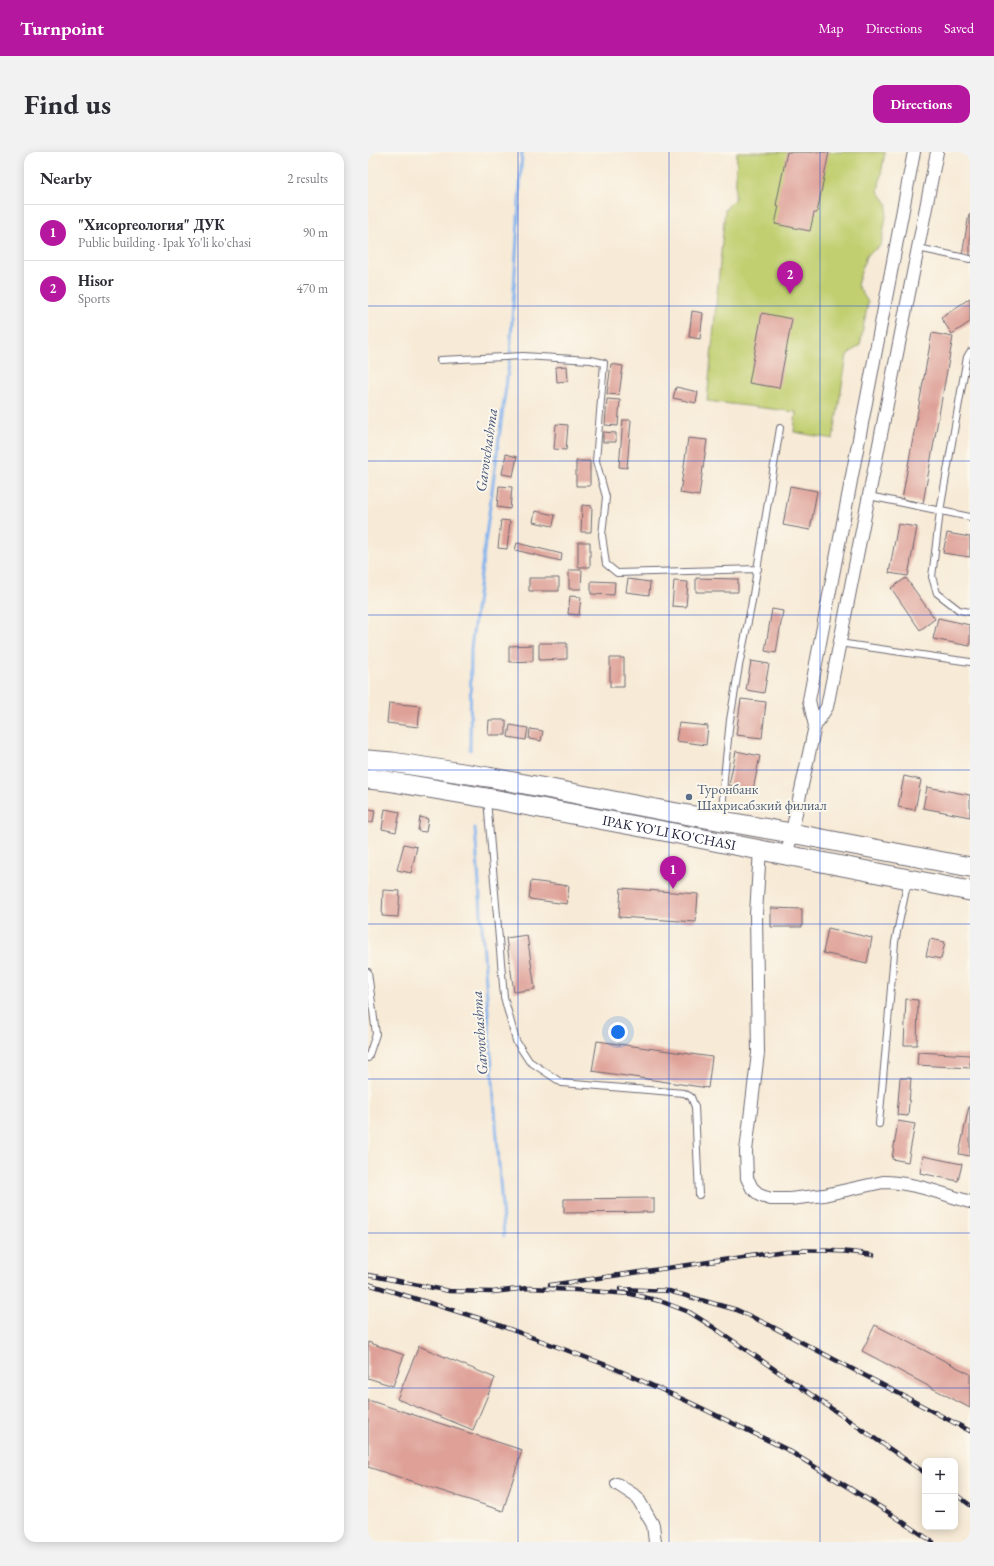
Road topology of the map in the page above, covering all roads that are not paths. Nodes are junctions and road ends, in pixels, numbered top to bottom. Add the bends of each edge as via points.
1 (914, 152) edge
2 (937, 152) edge
3 (918, 248) junction
4 (970, 259) edge
5 (970, 352) edge
6 (440, 360) dead end
7 (780, 428) dead end
8 (869, 496) junction
9 (940, 511) junction
10 (970, 517) edge
11 (758, 569) junction
12 (970, 612) edge
13 (838, 643) junction
14 (970, 662) edge
15 (815, 726) junction
16 (368, 760) edge
17 (368, 779) edge
18 (487, 798) junction
19 (722, 821) junction
20 (791, 833) junction
21 (760, 849) junction
22 (787, 854) junction
23 (970, 867) edge
24 (908, 879) junction
25 (970, 891) edge
26 (368, 972) edge
27 (368, 1058) edge
28 (879, 1124) dead end
29 (699, 1195) dead end
30 (970, 1202) edge
31 (617, 1484) dead end
32 (655, 1542) edge

1 - 15 street via 808,700
2 - 3 street
3 - 4 lane
3 - 8 street
5 - 9 lane via 967,357
6 - 11 lane via 523,356 604,363 596,461 606,497 602,535 606,564 617,573
7 - 11 lane
8 - 9 lane
8 - 13 street
9 - 10 lane
9 - 12 lane via 932,577 937,592 959,610
11 - 19 lane via 730,720
13 - 14 lane
13 - 15 street via 826,707
15 - 20 street
16 - 19 main road, IPAK YO'LI KO'CHASI via 488,777
17 - 18 main road, IPAK YO'LI KO'CHASI
18 - 21 main road, IPAK YO'LI KO'CHASI
18 - 29 lane via 504,997 516,1041 529,1060 562,1083 684,1093 691,1097 695,1107
19 - 20 main road, IPAK YO'LI KO'CHASI
20 - 22 street
20 - 23 main road, IPAK YO'LI KO'CHASI
21 - 22 main road, IPAK YO'LI KO'CHASI
21 - 30 street via 756,914 758,1053 746,1151 747,1178 752,1188 761,1196 771,1199 790,1199 892,1182
22 - 24 main road, IPAK YO'LI KO'CHASI
24 - 25 main road, IPAK YO'LI KO'CHASI
24 - 28 lane via 895,942
26 - 27 lane via 376,1034
31 - 32 street via 638,1497 653,1525

